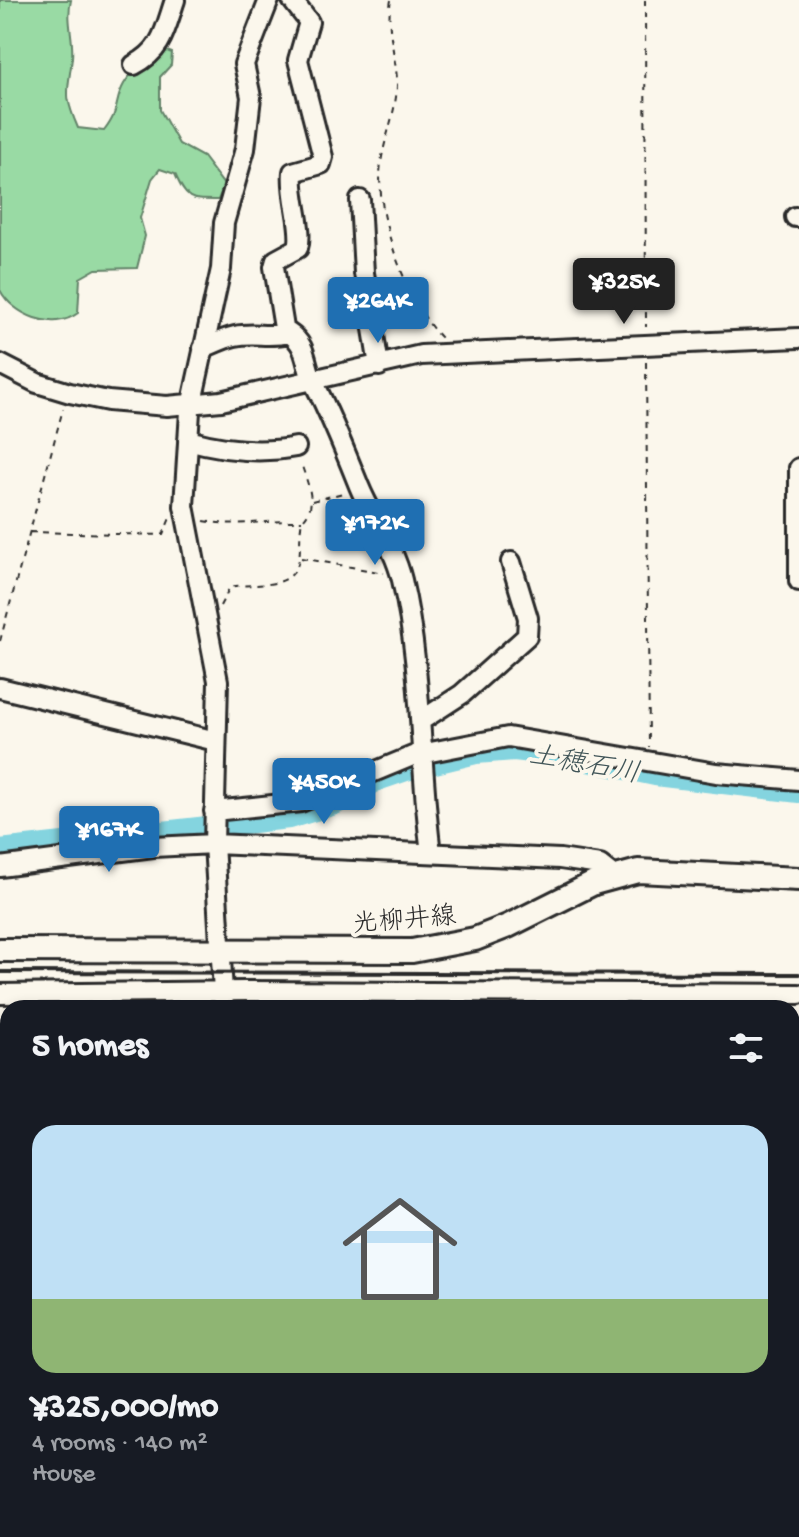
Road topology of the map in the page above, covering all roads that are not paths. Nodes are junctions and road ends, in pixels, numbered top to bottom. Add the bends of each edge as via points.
1 (175, 0) edge
2 (269, 0) edge
3 (292, 0) edge
4 (134, 65) dead end
5 (360, 200) dead end
6 (285, 334) junction
7 (799, 338) edge
8 (203, 348) junction
9 (0, 364) edge
10 (379, 366) junction
11 (312, 381) junction
12 (191, 404) junction
13 (188, 440) junction
14 (296, 447) road end
15 (799, 468) edge
16 (511, 562) dead end
17 (799, 581) edge
18 (0, 688) edge
19 (422, 720) junction
20 (216, 741) junction
21 (420, 756) junction
22 (799, 780) edge
23 (214, 829) junction
24 (431, 853) junction
25 (0, 867) edge
26 (614, 876) junction
27 (799, 879) edge
28 (0, 950) edge
29 (222, 950) junction
30 (0, 994) edge
31 (799, 994) edge
32 (223, 1000) edge
33 (768, 1000) edge

1 - 4 street via 158,47
2 - 8 street via 244,64 251,97 242,169 224,223 221,269
3 - 6 street via 309,22 298,60 323,157 321,164 293,172 300,242 274,267
5 - 10 street via 364,273
6 - 8 street via 265,339 234,336
6 - 11 street via 303,345
7 - 10 street via 451,352
8 - 12 street
9 - 12 street via 70,393 141,405
10 - 11 street
11 - 12 street
11 - 19 street via 400,572
12 - 13 street
13 - 14 street via 219,449
13 - 20 street via 185,516 218,681
15 - 17 street
16 - 19 street via 528,618 527,636 462,694
18 - 20 street
19 - 21 street
20 - 23 street
21 - 22 street via 508,737 716,773
21 - 23 street
21 - 24 street
23 - 24 street
23 - 25 street via 153,847
23 - 29 street
24 - 26 street via 560,859 600,865
26 - 27 main road, 光柳井線 via 657,870
26 - 29 main road, 光柳井線 via 508,926 448,946 378,952
28 - 29 main road, 光柳井線
29 - 32 street
30 - 32 street
31 - 33 street

